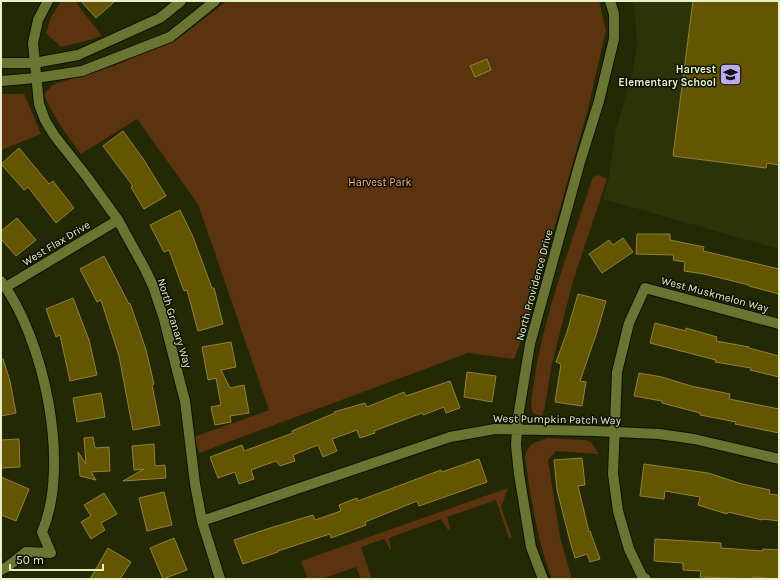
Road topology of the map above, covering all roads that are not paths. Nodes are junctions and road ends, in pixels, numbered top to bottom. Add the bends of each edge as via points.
1 (48, 1) edge
2 (181, 1) edge
3 (215, 1) edge
4 (610, 1) edge
5 (34, 62) junction
6 (1, 63) edge
7 (36, 78) junction
8 (1, 81) edge
9 (118, 220) junction
10 (3, 284) edge
11 (779, 324) edge
12 (517, 430) junction
13 (614, 431) junction
14 (779, 459) edge
15 (202, 521) junction
16 (1, 570) edge
17 (220, 579) edge
18 (543, 579) edge
19 (646, 579) edge

1 - 5 street, North Granary Way via 38,20 33,43
2 - 5 street via 160,18 78,55
3 - 7 street via 170,37 82,71
4 - 12 street, North Providence Drive via 614,14 614,39 599,101 530,344
5 - 6 street
5 - 7 street, North Granary Way
7 - 8 street
7 - 9 street, North Granary Way via 39,104 54,135
9 - 10 street, West Flax Drive
9 - 15 street, North Granary Way via 150,280 169,336 185,401
10 - 16 street via 18,306 34,344 45,383 52,428 54,478 48,519 42,532 52,553 26,552
11 - 13 street, West Muskmelon Way via 645,288 630,323 617,372
12 - 13 street, West Pumpkin Patch Way
12 - 15 street, West Pumpkin Patch Way via 495,429 450,437
12 - 18 street, North Providence Drive via 519,474 531,547
13 - 14 street, West Pumpkin Patch Way via 694,439
13 - 19 street via 613,474 618,511 629,549 642,576
15 - 17 street, North Granary Way

